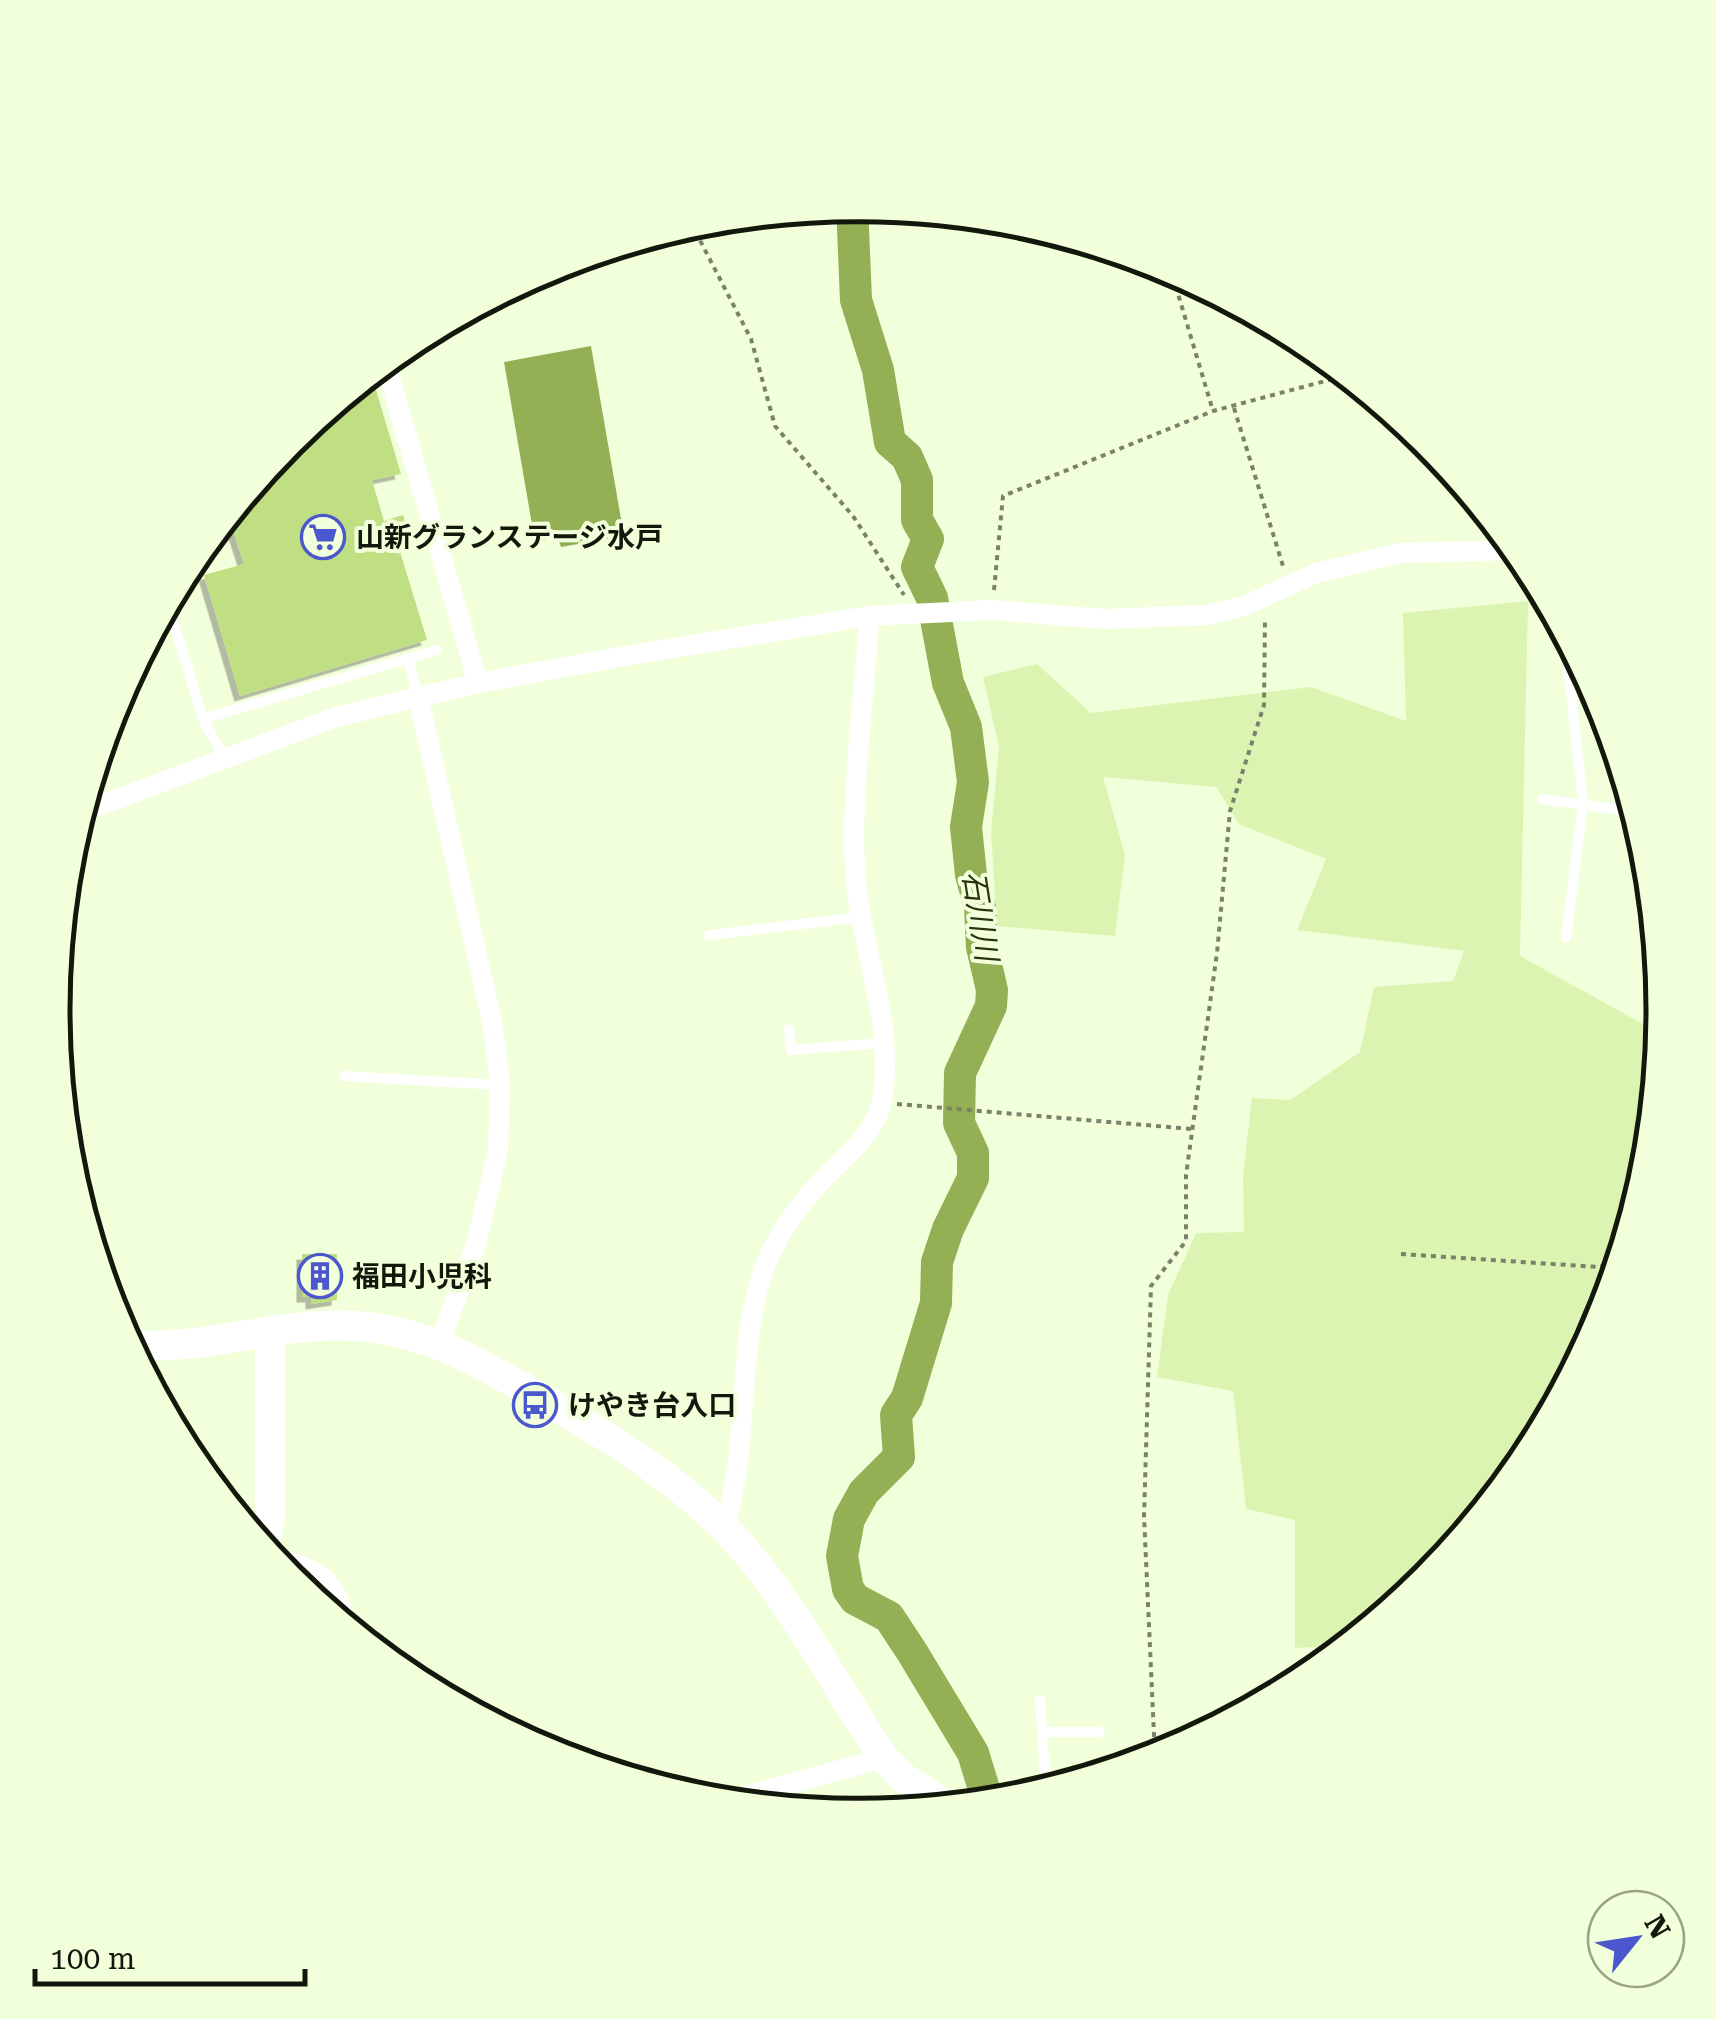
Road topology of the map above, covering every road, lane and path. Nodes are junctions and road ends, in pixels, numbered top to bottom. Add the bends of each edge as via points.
1 (699, 238) edge
2 (1176, 289) edge
3 (389, 376) edge
4 (1332, 379) edge
5 (1233, 406) junction
6 (1213, 411) junction
7 (1498, 551) edge
8 (1289, 585) junction
9 (1260, 599) junction
10 (992, 610) junction
11 (924, 613) junction
12 (869, 616) junction
13 (173, 621) edge
14 (437, 650) dead end
15 (408, 659) junction
16 (1568, 668) edge
17 (478, 683) junction
18 (418, 696) junction
19 (203, 719) junction
20 (224, 759) junction
21 (1542, 799) dead end
22 (1583, 804) junction
23 (97, 807) edge
24 (1620, 810) edge
25 (863, 917) junction
26 (710, 935) dead end
27 (1566, 938) dead end
28 (789, 1029) dead end
29 (882, 1043) junction
30 (344, 1076) dead end
31 (500, 1085) junction
32 (882, 1103) junction
33 (1192, 1129) junction
34 (1401, 1254) dead end
35 (1603, 1266) edge
36 (270, 1333) junction
37 (440, 1342) junction
38 (145, 1345) edge
39 (724, 1528) junction
40 (267, 1531) edge
41 (302, 1568) edge
42 (342, 1605) edge
43 (1040, 1700) dead end
44 (1042, 1732) junction
45 (1100, 1732) dead end
46 (1154, 1740) edge
47 (884, 1758) junction
48 (1045, 1775) edge
49 (761, 1792) edge
50 (931, 1794) edge

1 - 11 path via 750,340 775,426
2 - 6 path
3 - 17 street
4 - 5 path
5 - 6 path
5 - 8 path
6 - 10 path via 1003,496
7 - 8 street via 1400,553
8 - 9 street
9 - 10 street via 1226,612 1173,618
9 - 33 path via 1264,705 1230,811
10 - 11 street
11 - 12 street
12 - 17 street
12 - 25 street via 855,867
13 - 19 lane
14 - 15 lane
15 - 18 lane
15 - 19 lane
16 - 22 lane
17 - 18 street
18 - 20 street via 336,717
18 - 31 street via 489,1008
19 - 20 lane
20 - 23 street
21 - 22 lane
22 - 24 lane
22 - 27 lane
25 - 26 lane
25 - 29 street
28 - 29 lane via 791,1050
29 - 32 street
30 - 31 lane
31 - 37 street via 498,1150
32 - 33 path
32 - 39 street via 767,1262 756,1302 735,1495
33 - 46 path via 1186,1241 1151,1286 1144,1516
34 - 35 path
36 - 37 street via 353,1325
36 - 38 street
36 - 40 street
37 - 39 street via 646,1461
39 - 47 street via 774,1586
41 - 42 street via 329,1581
43 - 44 lane
44 - 45 lane
44 - 48 lane
47 - 49 street
47 - 50 street

